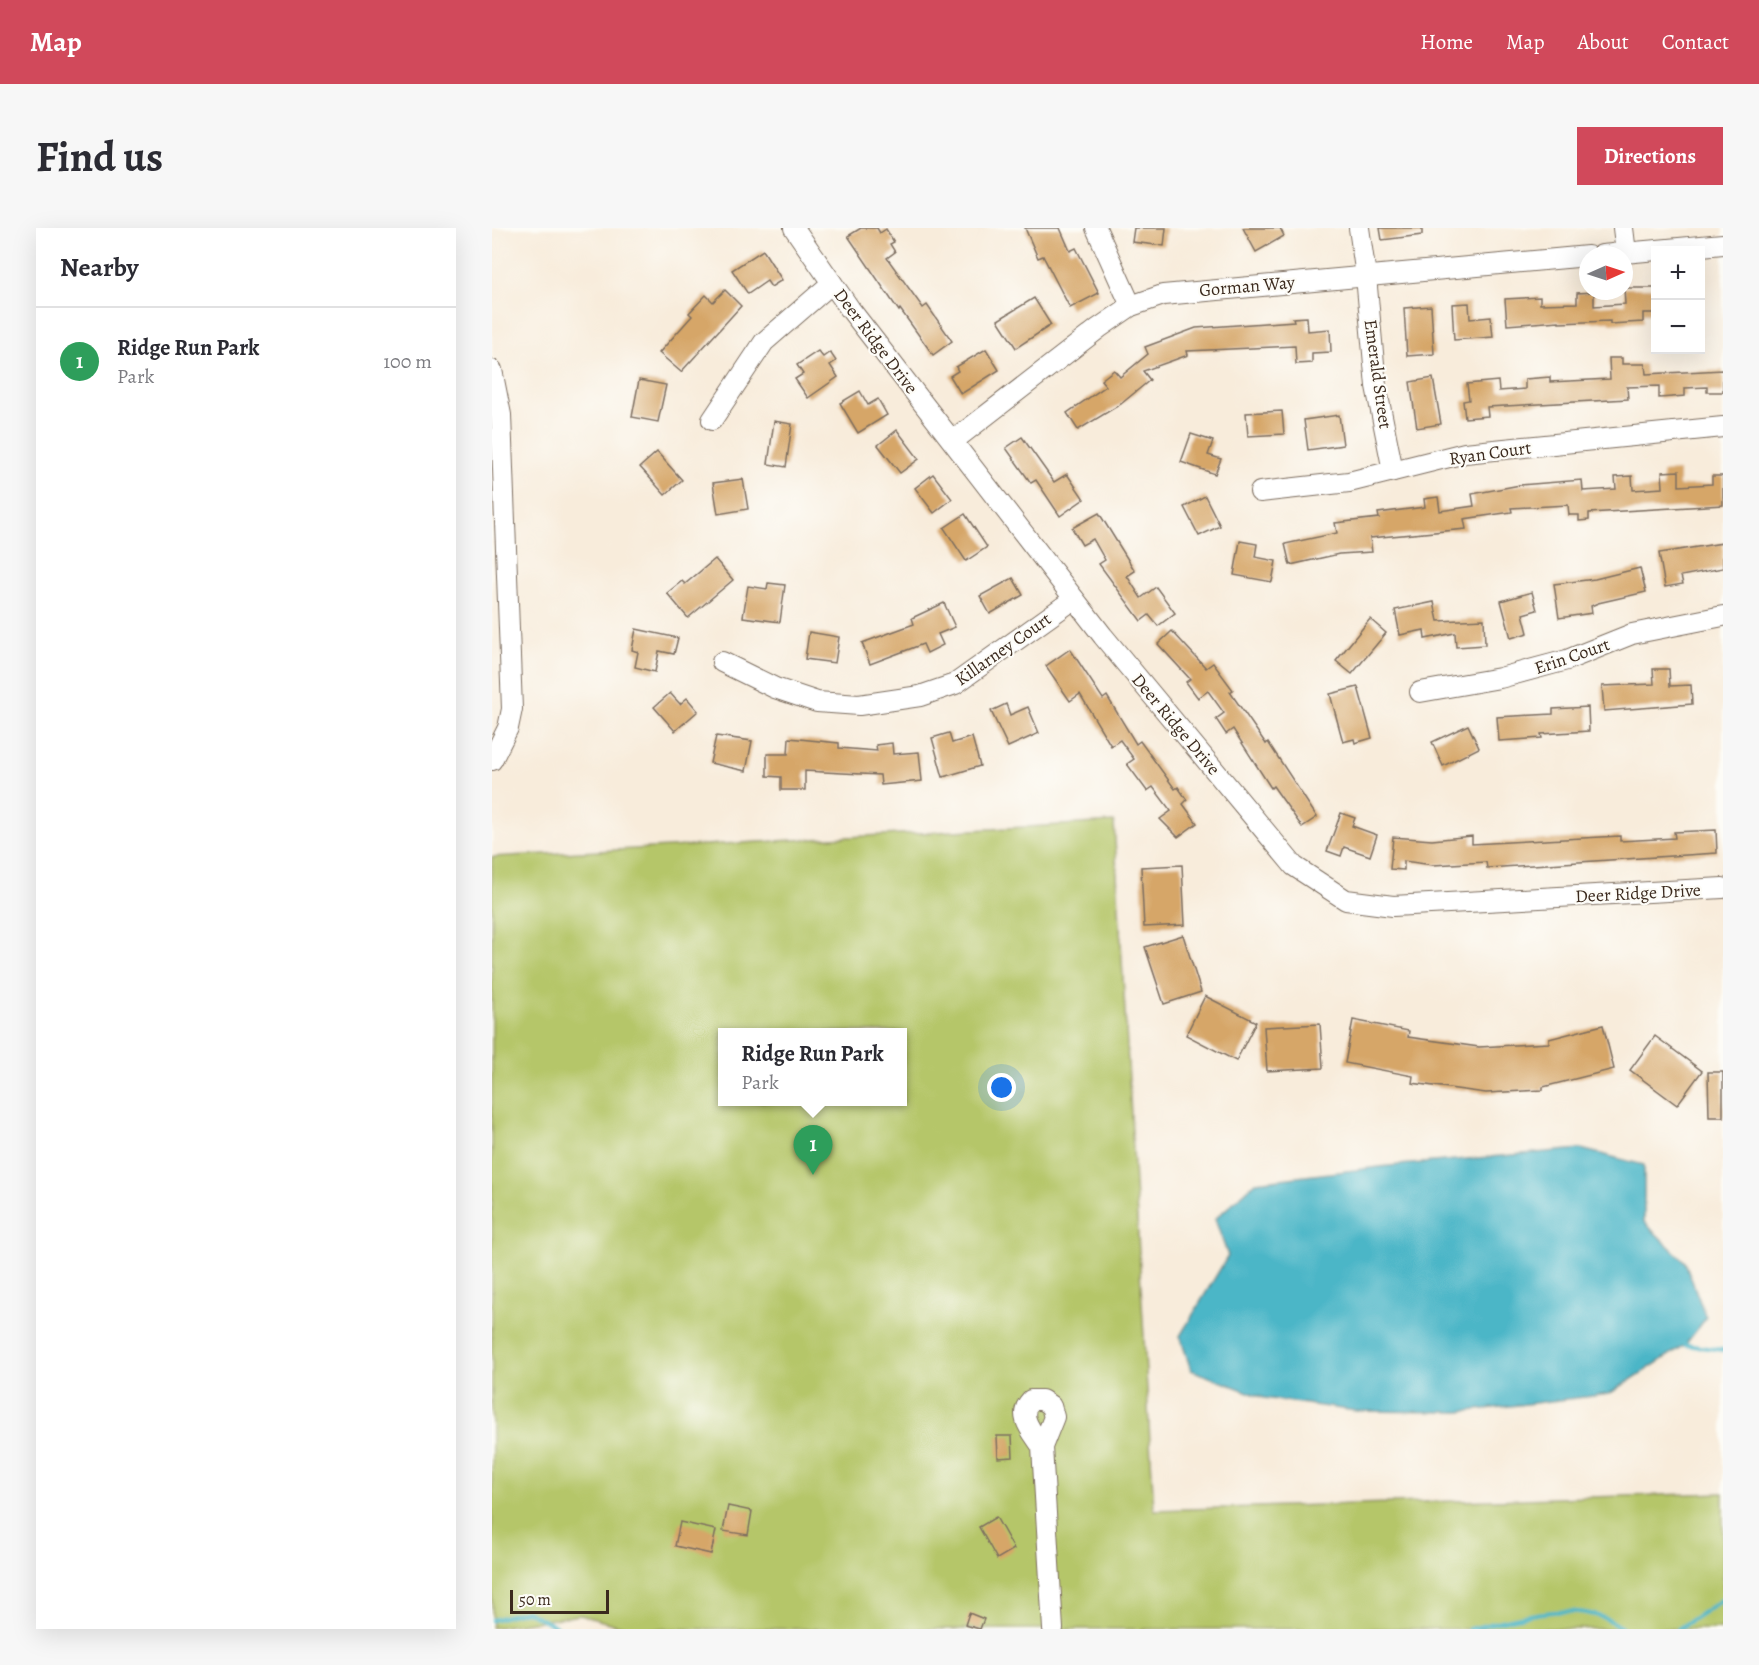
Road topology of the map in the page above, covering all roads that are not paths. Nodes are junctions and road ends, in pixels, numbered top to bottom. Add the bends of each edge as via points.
1 (794, 228) edge
2 (1096, 228) edge
3 (1359, 228) edge
4 (1623, 228) edge
5 (1723, 244) edge
6 (1625, 246) edge
7 (1633, 252) edge
8 (1579, 257) edge
9 (1366, 276) junction
10 (832, 283) junction
11 (1131, 306) junction
12 (492, 370) edge
13 (712, 420) dead end
14 (1723, 427) edge
15 (953, 441) junction
16 (1393, 471) junction
17 (1260, 492) dead end
18 (1074, 598) junction
19 (1723, 616) edge
20 (722, 662) dead end
21 (1420, 692) dead end
22 (492, 760) edge
23 (1723, 888) edge
24 (1042, 1447) dead end
25 (1053, 1629) edge

1 - 10 street, Deer Ridge Drive
2 - 11 street
3 - 9 street, Emerald Street
4 - 6 street
5 - 7 street
8 - 9 street, Gorman Way
9 - 11 street, Gorman Way via 1163,295
9 - 16 street, Emerald Street via 1376,386
10 - 13 street via 764,342
10 - 15 street, Deer Ridge Drive
11 - 15 street, Gorman Way
12 - 22 street via 501,414 513,709
14 - 16 street, Ryan Court via 1465,453
15 - 18 street, Deer Ridge Drive
16 - 17 street, Ryan Court via 1349,482
18 - 20 street, Killarney Court via 955,684 920,696 859,705 817,702 775,688
18 - 23 street, Deer Ridge Drive via 1294,866 1346,900 1393,906
19 - 21 street, Erin Court via 1632,634 1567,660 1500,678
24 - 25 street

